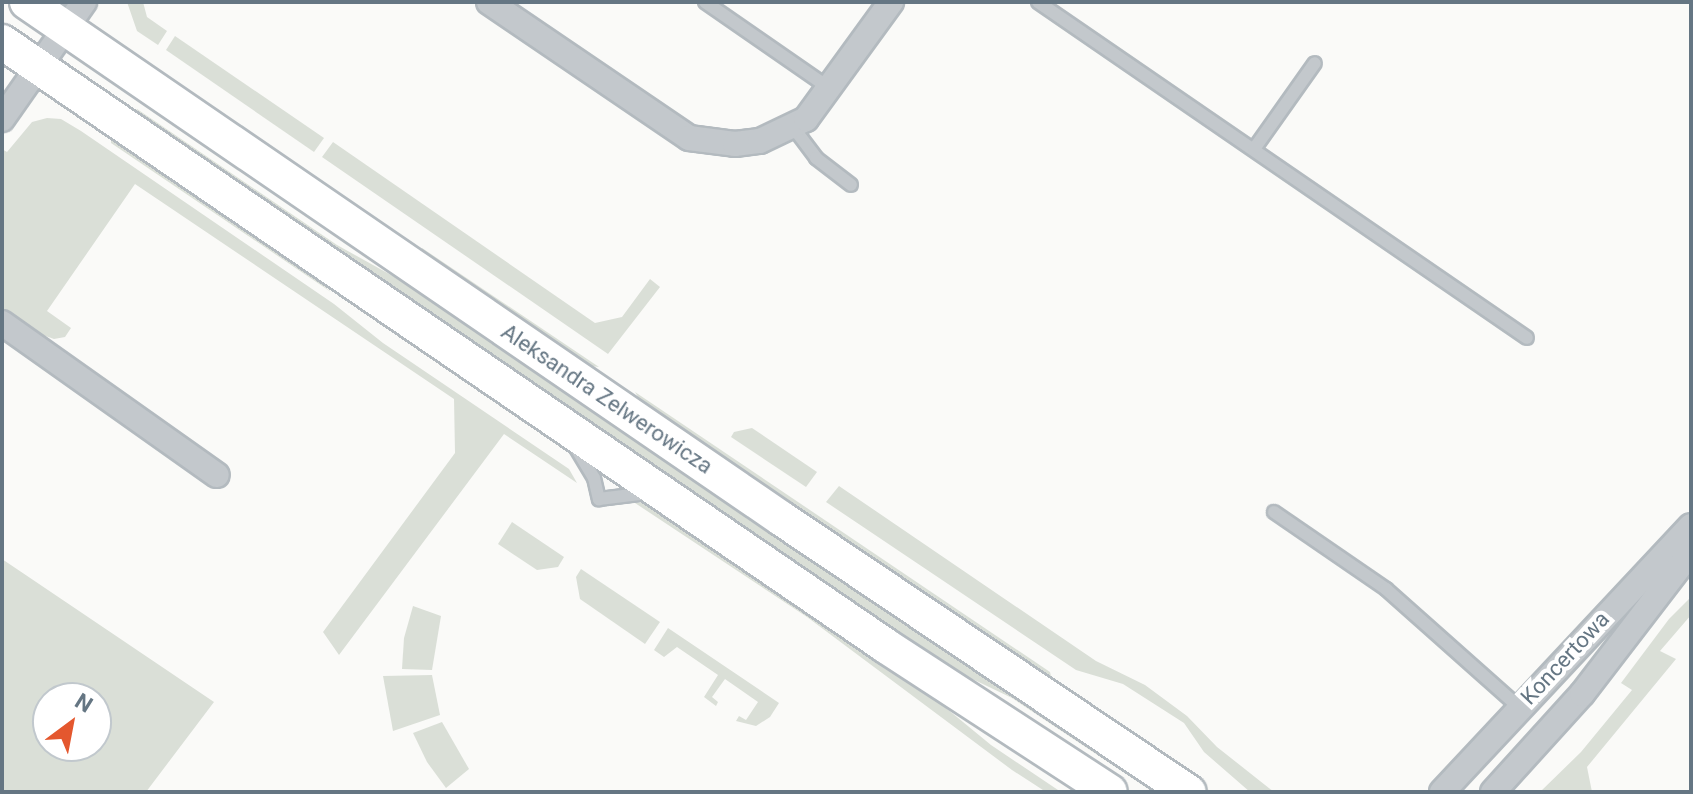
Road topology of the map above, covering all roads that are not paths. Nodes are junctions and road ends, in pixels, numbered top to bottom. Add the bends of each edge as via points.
1 (27, 2) edge
2 (489, 2) edge
3 (705, 2) edge
4 (891, 2) edge
5 (1038, 2) edge
6 (75, 15) edge
7 (2, 42) edge
8 (1315, 63) dead end
9 (38, 67) junction
10 (829, 88) junction
11 (2, 119) edge
12 (799, 123) junction
13 (1254, 149) junction
14 (851, 185) dead end
15 (2, 323) edge
16 (1527, 338) dead end
17 (217, 475) dead end
18 (1274, 512) dead end
19 (1691, 526) edge
20 (1691, 552) edge
21 (1519, 707) junction
22 (1110, 792) edge
23 (1189, 792) edge
24 (1442, 792) edge
25 (1493, 792) edge

1 - 6 street, Aleksandra Zelwerowicza
2 - 12 street via 689,138 735,144 760,141
3 - 10 lane
4 - 10 street
5 - 13 lane
6 - 9 street
6 - 23 street, Aleksandra Zelwerowicza via 782,519
7 - 9 street, Aleksandra Zelwerowicza
8 - 13 lane
9 - 11 street
9 - 22 street, Aleksandra Zelwerowicza via 886,646
10 - 12 street
12 - 14 lane via 816,158
13 - 16 lane
15 - 17 street
18 - 21 lane via 1386,589
19 - 21 street, Koncertowa
20 - 25 street, Koncertowa via 1582,694
21 - 24 street, Koncertowa

